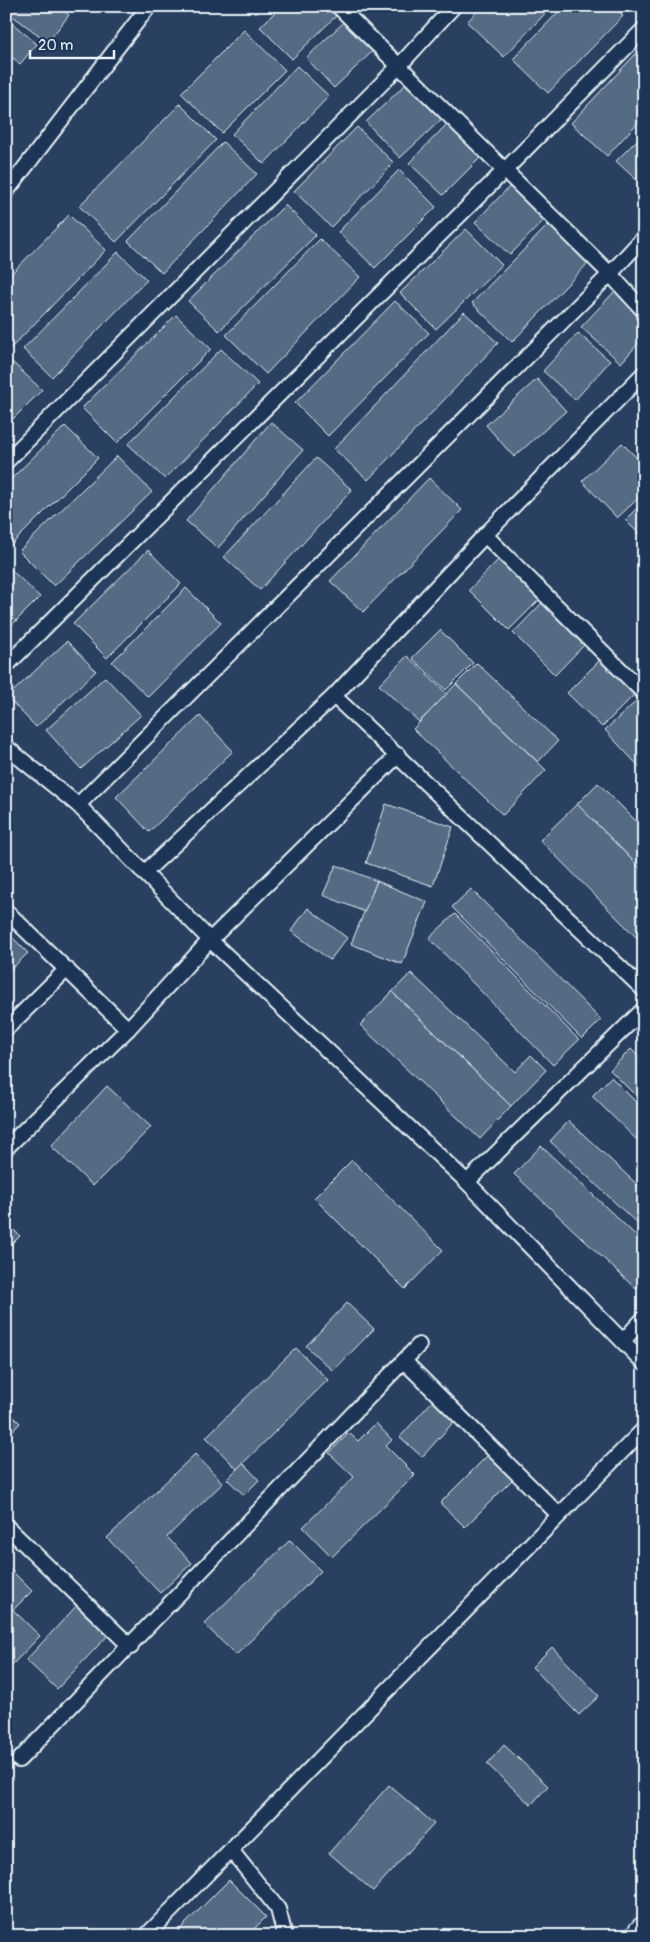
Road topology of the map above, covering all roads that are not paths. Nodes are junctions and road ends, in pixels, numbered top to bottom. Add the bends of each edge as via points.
1 (149, 6) edge
2 (338, 6) edge
3 (454, 6) edge
4 (644, 30) edge
5 (399, 66) junction
6 (505, 170) junction
7 (6, 192) edge
8 (644, 237) edge
9 (610, 274) junction
10 (644, 311) edge
11 (644, 373) edge
12 (6, 462) edge
13 (485, 534) junction
14 (6, 666) edge
15 (644, 693) edge
16 (334, 696) junction
17 (6, 747) edge
18 (398, 755) junction
19 (78, 805) junction
20 (144, 874) junction
21 (6, 911) edge
22 (210, 940) junction
23 (67, 969) junction
24 (644, 990) edge
25 (644, 1009) edge
26 (6, 1029) edge
27 (128, 1029) junction
28 (6, 1148) edge
29 (467, 1182) junction
30 (644, 1318) edge
31 (623, 1342) junction
32 (419, 1345) dead end
33 (404, 1361) junction
34 (644, 1363) edge
35 (644, 1429) edge
36 (558, 1514) junction
37 (6, 1526) edge
38 (131, 1647) junction
39 (19, 1760) dead end
40 (231, 1850) junction
41 (644, 1931) edge
42 (146, 1936) edge
43 (285, 1936) edge
44 (640, 1936) edge

1 - 7 lane
2 - 5 lane
3 - 5 lane
4 - 6 lane
5 - 6 lane
5 - 12 lane
6 - 9 lane
6 - 14 lane
8 - 9 lane
9 - 10 lane
9 - 19 lane
11 - 13 lane
13 - 15 lane
13 - 16 lane
16 - 18 lane
16 - 20 lane
17 - 19 lane
18 - 22 lane
18 - 24 lane
19 - 20 lane
20 - 22 lane
21 - 23 lane
22 - 27 lane
22 - 29 lane
23 - 26 lane
23 - 27 lane
25 - 29 lane
27 - 28 lane
29 - 31 lane
30 - 31 lane
31 - 34 lane
32 - 33 lane
33 - 36 lane
33 - 38 lane
35 - 36 lane
36 - 40 lane
37 - 38 lane
38 - 39 lane
40 - 42 lane
40 - 43 lane via 278,1909
41 - 44 street

